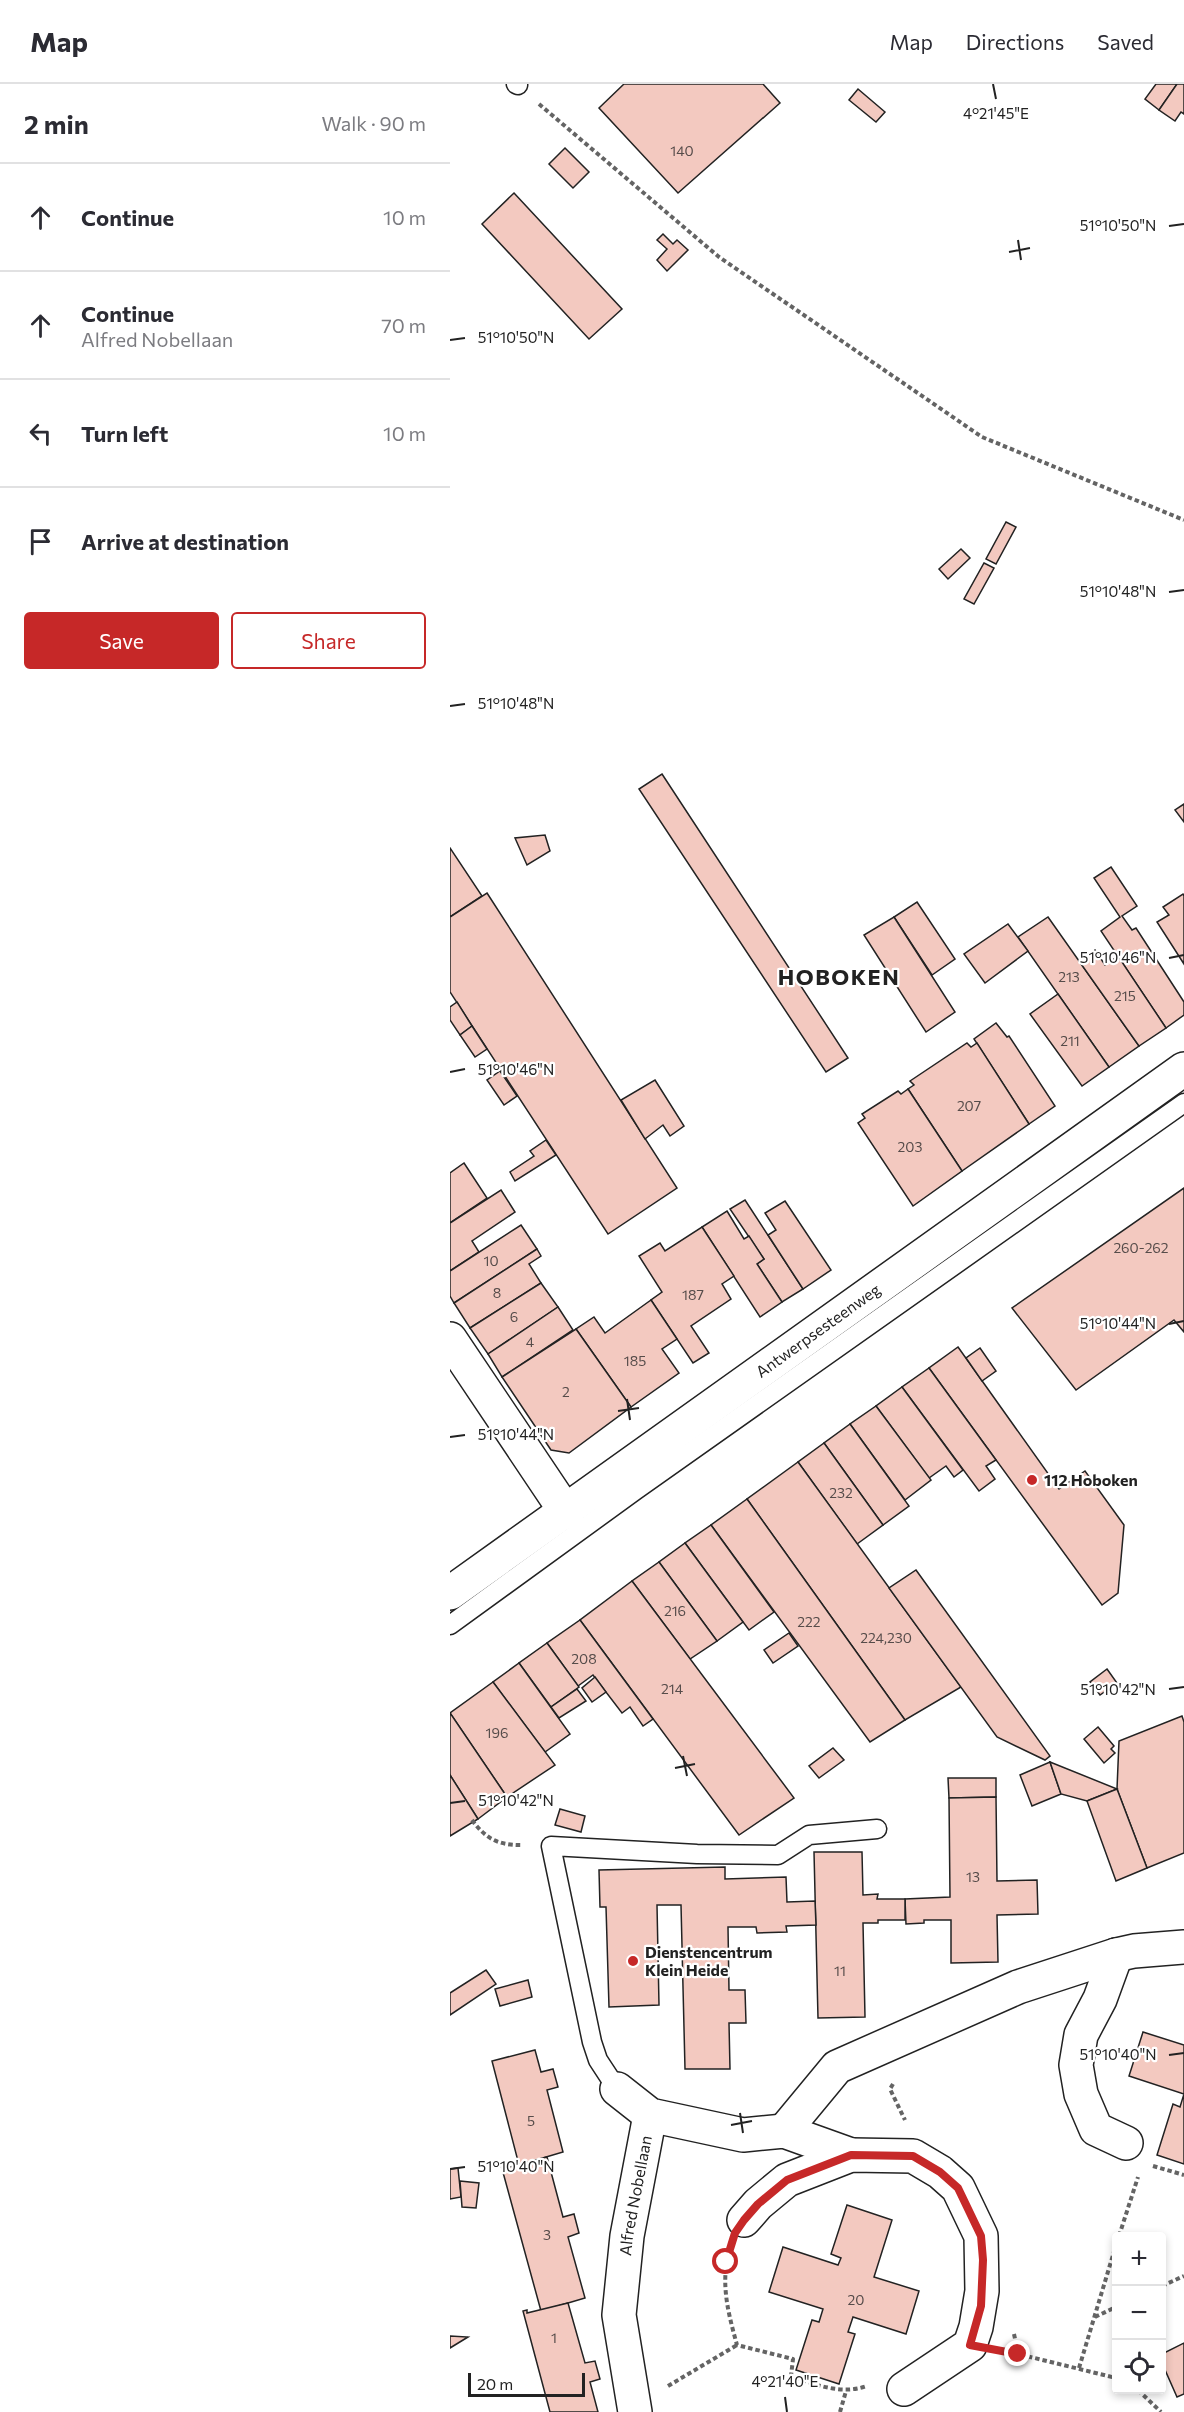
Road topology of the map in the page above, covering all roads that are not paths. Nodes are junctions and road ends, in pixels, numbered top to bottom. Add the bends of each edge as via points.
1 (1184, 1069) edge
2 (1184, 1103) edge
3 (450, 1339) edge
4 (566, 1512) junction
5 (450, 1593) edge
6 (450, 1625) edge
7 (877, 1829) dead end
8 (1184, 1947) edge
9 (1116, 1955) junction
10 (617, 2089) joint
11 (650, 2115) junction
12 (784, 2131) junction
13 (1126, 2143) dead end
14 (851, 2155) junction
15 (744, 2220) road end
16 (904, 2389) dead end
17 (634, 2409) edge

1 - 4 street, Antwerpsesteenweg
2 - 6 lane
3 - 4 street
4 - 5 street, Antwerpsesteenweg
7 - 10 lane via 809,1835 778,1855 551,1846 592,2042 598,2060
8 - 9 street
9 - 12 street via 1018,1987 837,2067
9 - 13 street via 1081,2035 1076,2065 1081,2094 1096,2129
10 - 11 street
11 - 12 street, Alfred Nobellaan via 743,2135
11 - 17 street, Alfred Nobellaan via 627,2236 619,2315
12 - 14 street, Alfred Nobellaan
14 - 15 street, Alfred Nobellaan via 787,2180
14 - 16 street, Alfred Nobellaan via 913,2156 940,2172 958,2188 981,2236 981,2306 970,2345

